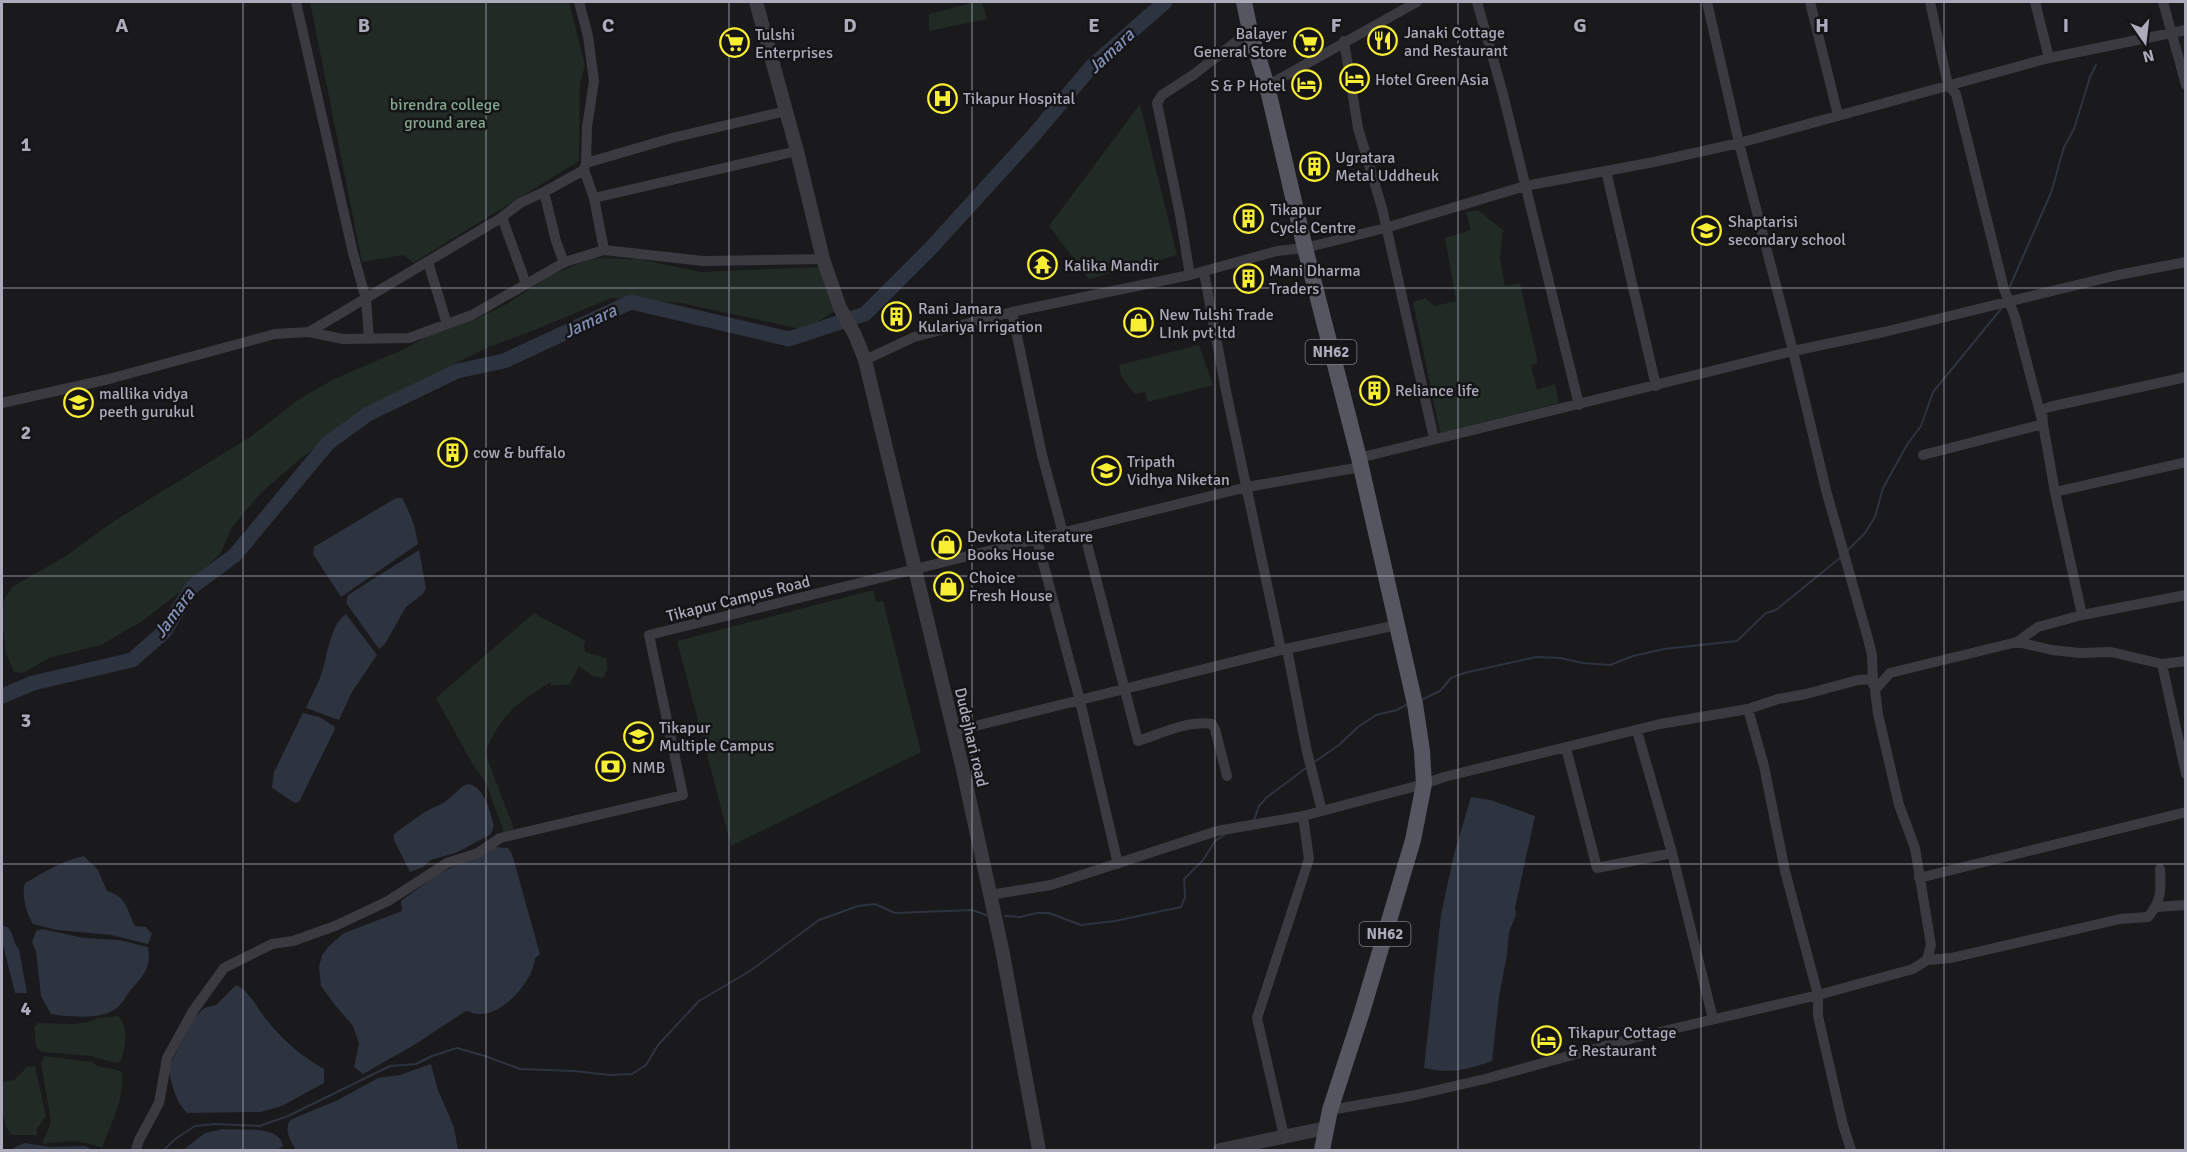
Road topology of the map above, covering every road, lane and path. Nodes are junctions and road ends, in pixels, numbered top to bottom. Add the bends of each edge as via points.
1 (296, 2) edge
2 (579, 2) edge
3 (756, 2) edge
4 (1244, 2) edge
5 (1417, 2) edge
6 (1477, 2) edge
7 (1707, 2) edge
8 (1810, 2) edge
9 (1930, 2) edge
10 (2035, 2) edge
11 (2163, 2) edge
12 (2186, 30) edge
13 (1250, 31) junction
14 (2173, 34) junction
15 (1344, 41) junction
16 (2049, 58) junction
17 (1948, 85) junction
18 (2186, 85) edge
19 (1267, 86) junction
20 (786, 111) junction
21 (1838, 115) junction
22 (1739, 143) junction
23 (797, 150) junction
24 (585, 166) junction
25 (1606, 171) junction
26 (1526, 186) junction
27 (544, 192) junction
28 (594, 198) junction
29 (502, 217) junction
30 (1385, 228) junction
31 (1305, 248) junction
32 (604, 250) junction
33 (823, 259) junction
34 (428, 262) junction
35 (2186, 262) edge
36 (564, 263) junction
37 (1204, 272) junction
38 (1190, 275) junction
39 (526, 284) junction
40 (366, 299) junction
41 (2008, 300) junction
42 (1012, 312) junction
43 (447, 324) junction
44 (309, 332) junction
45 (369, 339) junction
46 (1793, 351) junction
47 (865, 360) junction
48 (2186, 376) edge
49 (1656, 386) junction
50 (2, 403) edge
51 (1579, 405) junction
52 (2043, 424) junction
53 (1433, 434) dead end
54 (1923, 455) dead end
55 (1360, 462) junction
56 (2186, 462) edge
57 (1247, 487) junction
58 (2055, 492) junction
59 (1083, 528) junction
60 (1063, 533) junction
61 (1037, 540) junction
62 (915, 571) junction
63 (2186, 595) edge
64 (2082, 615) junction
65 (1397, 625) junction
66 (2017, 642) junction
67 (1284, 649) junction
68 (2186, 661) edge
69 (2162, 664) junction
70 (1873, 685) junction
71 (1125, 689) junction
72 (1080, 701) junction
73 (1749, 709) junction
74 (955, 731) junction
75 (1637, 731) junction
76 (1566, 748) junction
77 (2186, 774) edge
78 (1227, 776) dead end
79 (1424, 784) junction
80 (1322, 811) junction
81 (2186, 812) edge
82 (1302, 816) junction
83 (1672, 853) junction
84 (1118, 864) junction
85 (2160, 869) dead end
86 (1919, 878) junction
87 (990, 895) junction
88 (2186, 906) edge
89 (2157, 907) junction
90 (1927, 960) junction
91 (1818, 995) junction
92 (1713, 1019) junction
93 (1330, 1110) junction
94 (1326, 1128) junction
95 (1284, 1136) junction
96 (136, 1150) edge
97 (1039, 1150) edge
98 (1220, 1150) edge
99 (1322, 1150) edge
100 (1851, 1150) edge

1 - 40 street via 352,253
2 - 24 street via 594,81
3 - 20 street, Dudejhari road
4 - 13 main road, NH62
5 - 15 street
6 - 26 street
7 - 22 street
8 - 21 street
9 - 17 street
10 - 16 street
11 - 14 street
12 - 14 street
13 - 19 main road, NH62
13 - 38 street via 1162,95 1156,104
14 - 16 street
14 - 18 street
15 - 19 street
15 - 30 street via 1358,128
16 - 17 street
17 - 21 street
17 - 41 street via 1956,94
19 - 31 main road, NH62
20 - 23 street, Dudejhari road
20 - 24 street via 672,138
21 - 22 street
22 - 25 street
22 - 46 street
23 - 28 street
23 - 33 street, Dudejhari road
24 - 27 street
24 - 28 street
25 - 26 street
25 - 49 street
26 - 30 street
26 - 51 street
27 - 29 street
27 - 36 street
28 - 32 street
29 - 34 street
29 - 39 street
30 - 31 street
30 - 53 street
31 - 37 street via 1277,251
31 - 55 main road, NH62
32 - 33 street via 703,261
32 - 36 street
33 - 47 street, Dudejhari road via 840,308
34 - 40 street
34 - 43 street
35 - 41 street, Tikapur Campus Road
36 - 39 street
37 - 38 street
37 - 57 street
38 - 42 street
39 - 43 street via 472,315
40 - 44 street
40 - 45 street
41 - 46 street, Tikapur Campus Road
41 - 52 street
42 - 47 street via 914,337
42 - 60 street
43 - 45 street via 409,338
44 - 45 street via 343,339
44 - 50 street via 275,334
46 - 49 street, Tikapur Campus Road
46 - 70 street via 1823,482 1872,655
47 - 62 street, Dudejhari road
48 - 52 street via 2049,407 2042,410
49 - 51 street, Tikapur Campus Road
51 - 55 street, Tikapur Campus Road
52 - 54 street
52 - 58 street
55 - 57 street, Tikapur Campus Road
55 - 65 main road, NH62
56 - 58 street
57 - 59 street, Tikapur Campus Road
57 - 67 street
58 - 64 street
59 - 60 street, Tikapur Campus Road
59 - 71 street
60 - 61 street, Tikapur Campus Road
61 - 62 street, Tikapur Campus Road
61 - 72 street
62 - 74 street, Dudejhari road
62 - 96 street, Tikapur Campus Road via 648,635 683,795 500,838 335,926 272,944 224,968 193,1011 167,1058 159,1103
63 - 64 street
64 - 66 street via 2038,627
65 - 67 street
65 - 79 main road, NH62 via 1416,709
66 - 69 street via 2052,650 2111,652
66 - 70 street via 1890,672
67 - 71 street
67 - 80 street
68 - 69 street
69 - 77 street
70 - 73 street via 1858,680
70 - 86 street via 1899,805 1915,848
71 - 72 street
71 - 78 street via 1138,741 1180,727 1212,724
72 - 74 street
72 - 84 street
73 - 75 street
73 - 91 street
74 - 87 street, Dudejhari road
75 - 76 street
75 - 83 street
76 - 79 street
76 - 83 street via 1597,868
79 - 80 street
79 - 93 main road, NH62 via 1413,840
80 - 82 street
81 - 86 street
82 - 84 street via 1217,831
82 - 95 street via 1309,860 1257,1018
83 - 92 street
84 - 87 street via 1051,885
85 - 89 street
86 - 90 street via 1931,945
87 - 97 street, Dudejhari road
88 - 89 street
89 - 90 street via 2148,917 2120,919 1951,958
90 - 91 street via 1912,969
91 - 92 street
91 - 100 street via 1818,1016
92 - 93 street via 1485,1079
93 - 94 main road, NH62
94 - 95 street
94 - 99 main road, NH62
95 - 98 street

